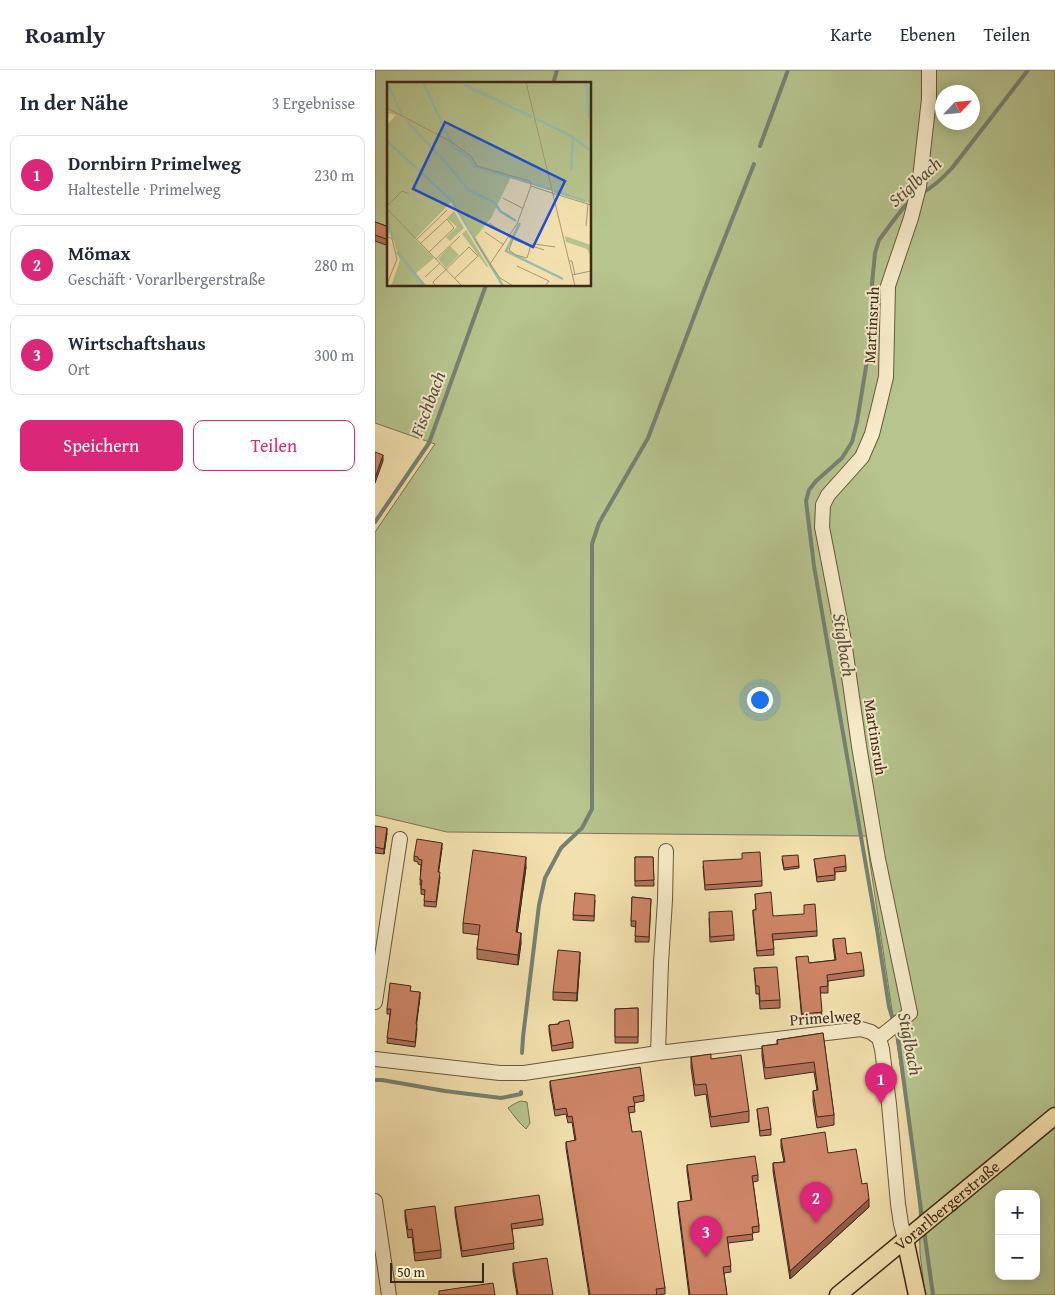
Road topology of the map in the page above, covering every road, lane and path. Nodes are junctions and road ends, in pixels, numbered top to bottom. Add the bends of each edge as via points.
1 (929, 70) edge
2 (400, 839) dead end
3 (666, 851) dead end
4 (375, 1002) edge
5 (883, 1035) junction
6 (659, 1053) junction
7 (375, 1059) edge
8 (1055, 1116) edge
9 (375, 1201) edge
10 (908, 1236) junction
11 (380, 1272) edge
12 (389, 1295) edge
13 (838, 1295) edge
14 (917, 1295) edge

1 - 5 street, Martinsruh via 919,187 888,286 886,377 872,434 861,457 823,505 822,527 844,641 878,859 910,1013
2 - 4 street
3 - 6 street
5 - 6 street, Primelweg via 861,1029
5 - 10 street, Primelweg via 898,1204 901,1224
6 - 7 street, Primelweg via 524,1073
8 - 10 main road, Vorarlbergerstraße
9 - 11 street
10 - 13 main road, Vorarlbergerstraße
10 - 14 main road
11 - 12 street

